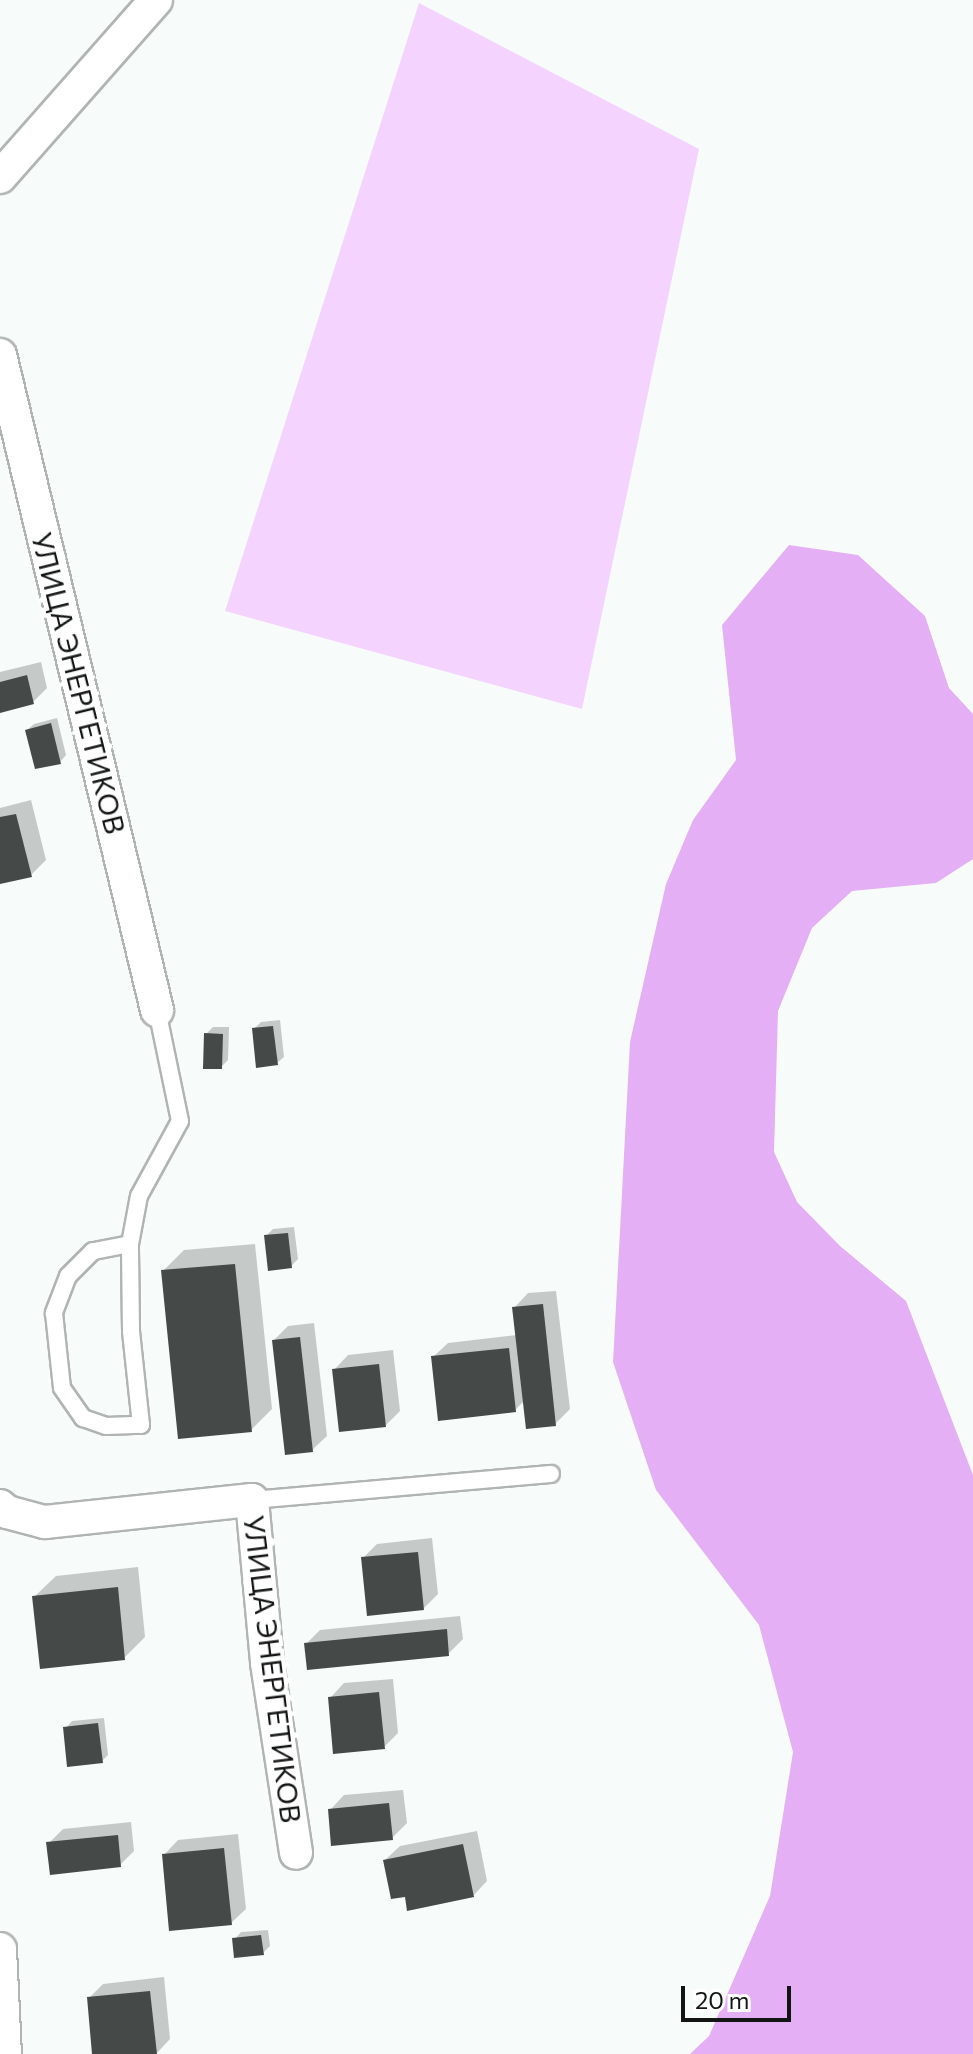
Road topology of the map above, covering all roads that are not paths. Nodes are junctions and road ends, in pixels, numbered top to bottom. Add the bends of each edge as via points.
1 (156, 0) edge
2 (0, 177) edge
3 (0, 355) edge
4 (157, 1010) joint
5 (130, 1244) junction
6 (551, 1474) dead end
7 (252, 1500) junction
8 (0, 1506) edge
9 (296, 1853) dead end
10 (0, 1949) edge
11 (5, 2054) edge

1 - 2 street
3 - 4 street, УЛИЦА ЭНЕРГЕТИКОВ
4 - 5 lane via 180,1121 139,1196
5 - 5 lane via 131,1331 141,1425 106,1426 83,1418 62,1388 54,1313 68,1276 93,1251
6 - 7 lane
7 - 8 street, УЛИЦА ЭНЕРГЕТИКОВ via 45,1522
7 - 9 street, УЛИЦА ЭНЕРГЕТИКОВ via 267,1663
10 - 11 street

